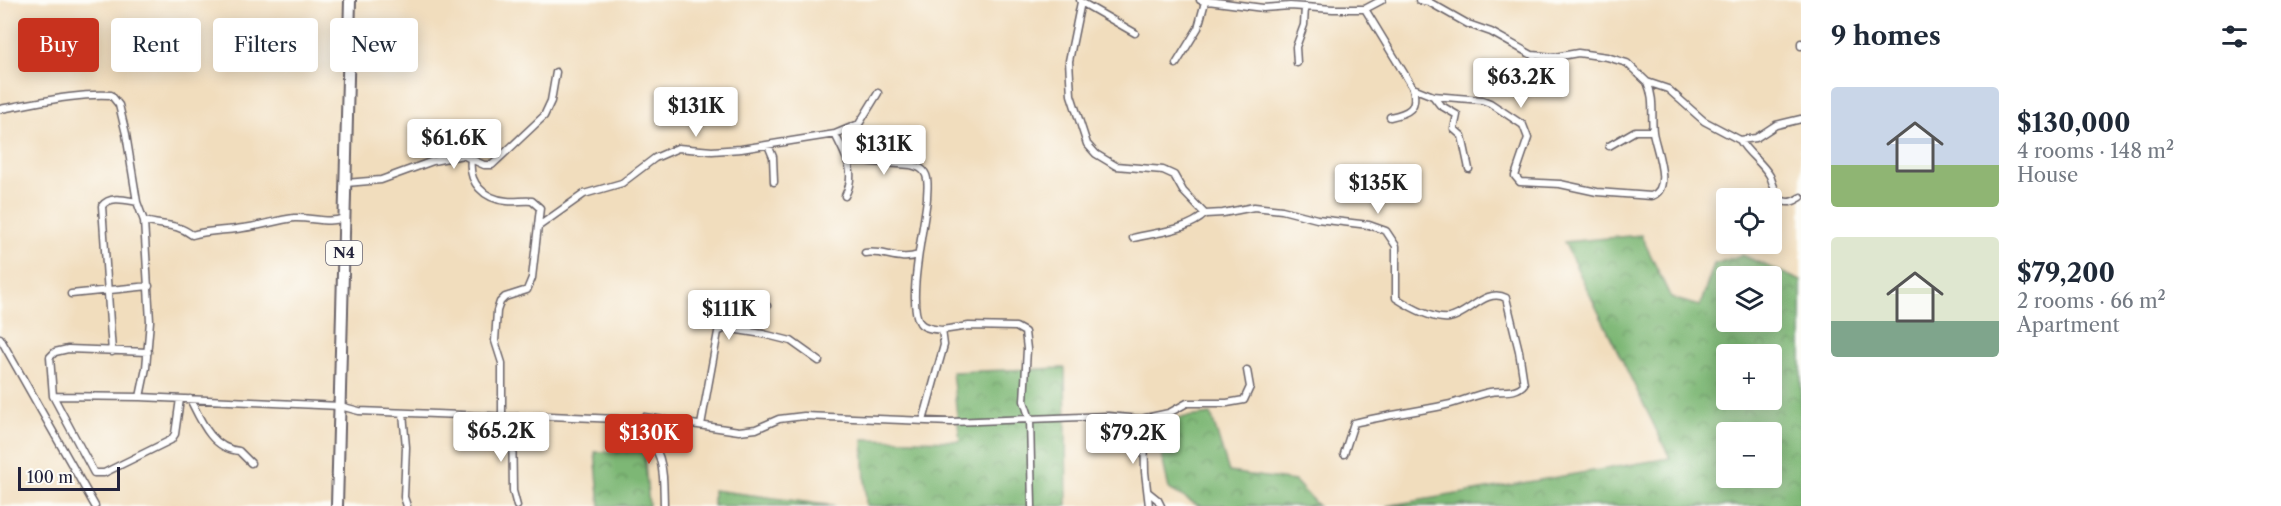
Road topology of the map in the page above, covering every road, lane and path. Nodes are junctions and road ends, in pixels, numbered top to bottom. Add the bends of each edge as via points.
1 (350, 0) edge
2 (1382, 0) edge
3 (1419, 0) edge
4 (1080, 1) edge
5 (1202, 1) edge
6 (1290, 3) edge
7 (1305, 7) junction
8 (1365, 9) junction
9 (1135, 33) dead end
10 (1297, 63) dead end
11 (1176, 64) dead end
12 (556, 72) dead end
13 (1647, 82) junction
14 (1413, 88) junction
15 (878, 93) dead end
16 (1433, 96) junction
17 (0, 109) edge
18 (1390, 117) dead end
19 (1801, 119) edge
20 (1653, 131) junction
21 (835, 134) junction
22 (1740, 140) junction
23 (768, 145) junction
24 (1609, 146) dead end
25 (471, 159) junction
26 (847, 160) junction
27 (1469, 169) dead end
28 (774, 182) dead end
29 (346, 183) junction
30 (845, 196) dead end
31 (1801, 197) edge
32 (137, 202) junction
33 (1205, 214) junction
34 (345, 218) junction
35 (144, 221) junction
36 (538, 227) junction
37 (1133, 238) dead end
38 (865, 253) dead end
39 (918, 255) junction
40 (149, 286) junction
41 (109, 290) junction
42 (71, 294) dead end
43 (767, 306) dead end
44 (942, 330) junction
45 (749, 331) junction
46 (0, 338) edge
47 (112, 352) junction
48 (148, 352) junction
49 (819, 362) dead end
50 (1247, 370) dead end
51 (53, 396) junction
52 (140, 397) junction
53 (180, 399) junction
54 (189, 399) junction
55 (340, 406) junction
56 (403, 413) junction
57 (502, 416) junction
58 (512, 417) junction
59 (1030, 419) junction
60 (1141, 419) junction
61 (923, 421) junction
62 (635, 423) junction
63 (701, 425) junction
64 (1344, 454) dead end
65 (251, 463) dead end
66 (1148, 491) junction
67 (95, 506) edge
68 (337, 506) edge
69 (407, 506) edge
70 (517, 506) edge
71 (664, 506) edge
72 (1032, 506) edge
73 (1149, 506) edge
74 (1161, 506) edge

1 - 29 highway, N4
2 - 8 street
3 - 13 street via 1532,54 1608,57 1627,63
4 - 9 street
4 - 33 street via 1069,61 1071,95 1087,144 1116,166 1163,170 1174,176
5 - 6 street via 1263,8
5 - 11 street via 1198,28
6 - 7 street
7 - 8 street
7 - 10 street via 1296,47
8 - 14 street
12 - 25 street via 544,116 492,165
13 - 20 street via 1652,93
13 - 22 street via 1668,89 1704,121
14 - 16 street
14 - 18 street via 1414,105 1406,114
15 - 21 street via 859,124
16 - 20 street via 1482,100 1523,125 1528,138 1515,176 1520,182 1656,195 1661,188 1661,160
16 - 27 street via 1457,115 1454,129 1462,136
17 - 32 street via 111,95 119,105
19 - 22 street via 1776,125 1756,138
20 - 24 street via 1635,131
21 - 23 street
21 - 26 street
22 - 31 street via 1762,165 1779,197 1791,202
23 - 28 street
23 - 36 street via 711,151 678,148 655,158 622,183 584,194
25 - 29 street via 464,155 425,162 381,180
25 - 36 street via 470,168 481,192 504,201 536,203 540,212
26 - 30 street via 851,183
26 - 39 street via 911,165 926,173 926,210
29 - 34 highway, N4
32 - 35 street
32 - 41 street via 112,199 102,206
33 - 37 street via 1186,226
33 - 64 street via 1254,207 1386,231 1396,246 1396,298 1438,318 1458,315 1489,297 1506,298 1519,351 1524,384 1521,388 1354,423
34 - 35 street via 333,222 292,218 192,235 174,225
34 - 55 highway, N4
35 - 40 street
36 - 57 street via 527,290 505,297 497,311 495,341 502,363
38 - 39 street via 903,258
39 - 44 street via 914,304 917,315 926,328
40 - 41 street
40 - 48 street
41 - 42 street
41 - 47 street
43 - 45 street via 751,319
44 - 59 street via 1016,327 1024,332 1024,401
44 - 61 street via 944,345
45 - 49 street via 791,341
45 - 63 street via 725,328 718,332
46 - 67 street
47 - 48 street
47 - 51 street via 55,352 50,357
48 - 52 street
50 - 60 street via 1250,387 1244,399 1187,403 1169,413
51 - 52 street
51 - 53 street via 94,474 104,473 171,440
52 - 53 street
53 - 54 street
54 - 55 street
54 - 65 street via 203,426 219,444 239,451
55 - 56 street
55 - 68 highway, N4
56 - 57 street
56 - 69 street
57 - 58 street
58 - 62 street via 617,419
58 - 70 street via 513,491
59 - 60 street
59 - 61 street
59 - 72 street
60 - 66 street
61 - 63 street via 804,416 739,431
62 - 63 street via 644,417
62 - 71 street via 658,449
66 - 73 street
66 - 74 street

